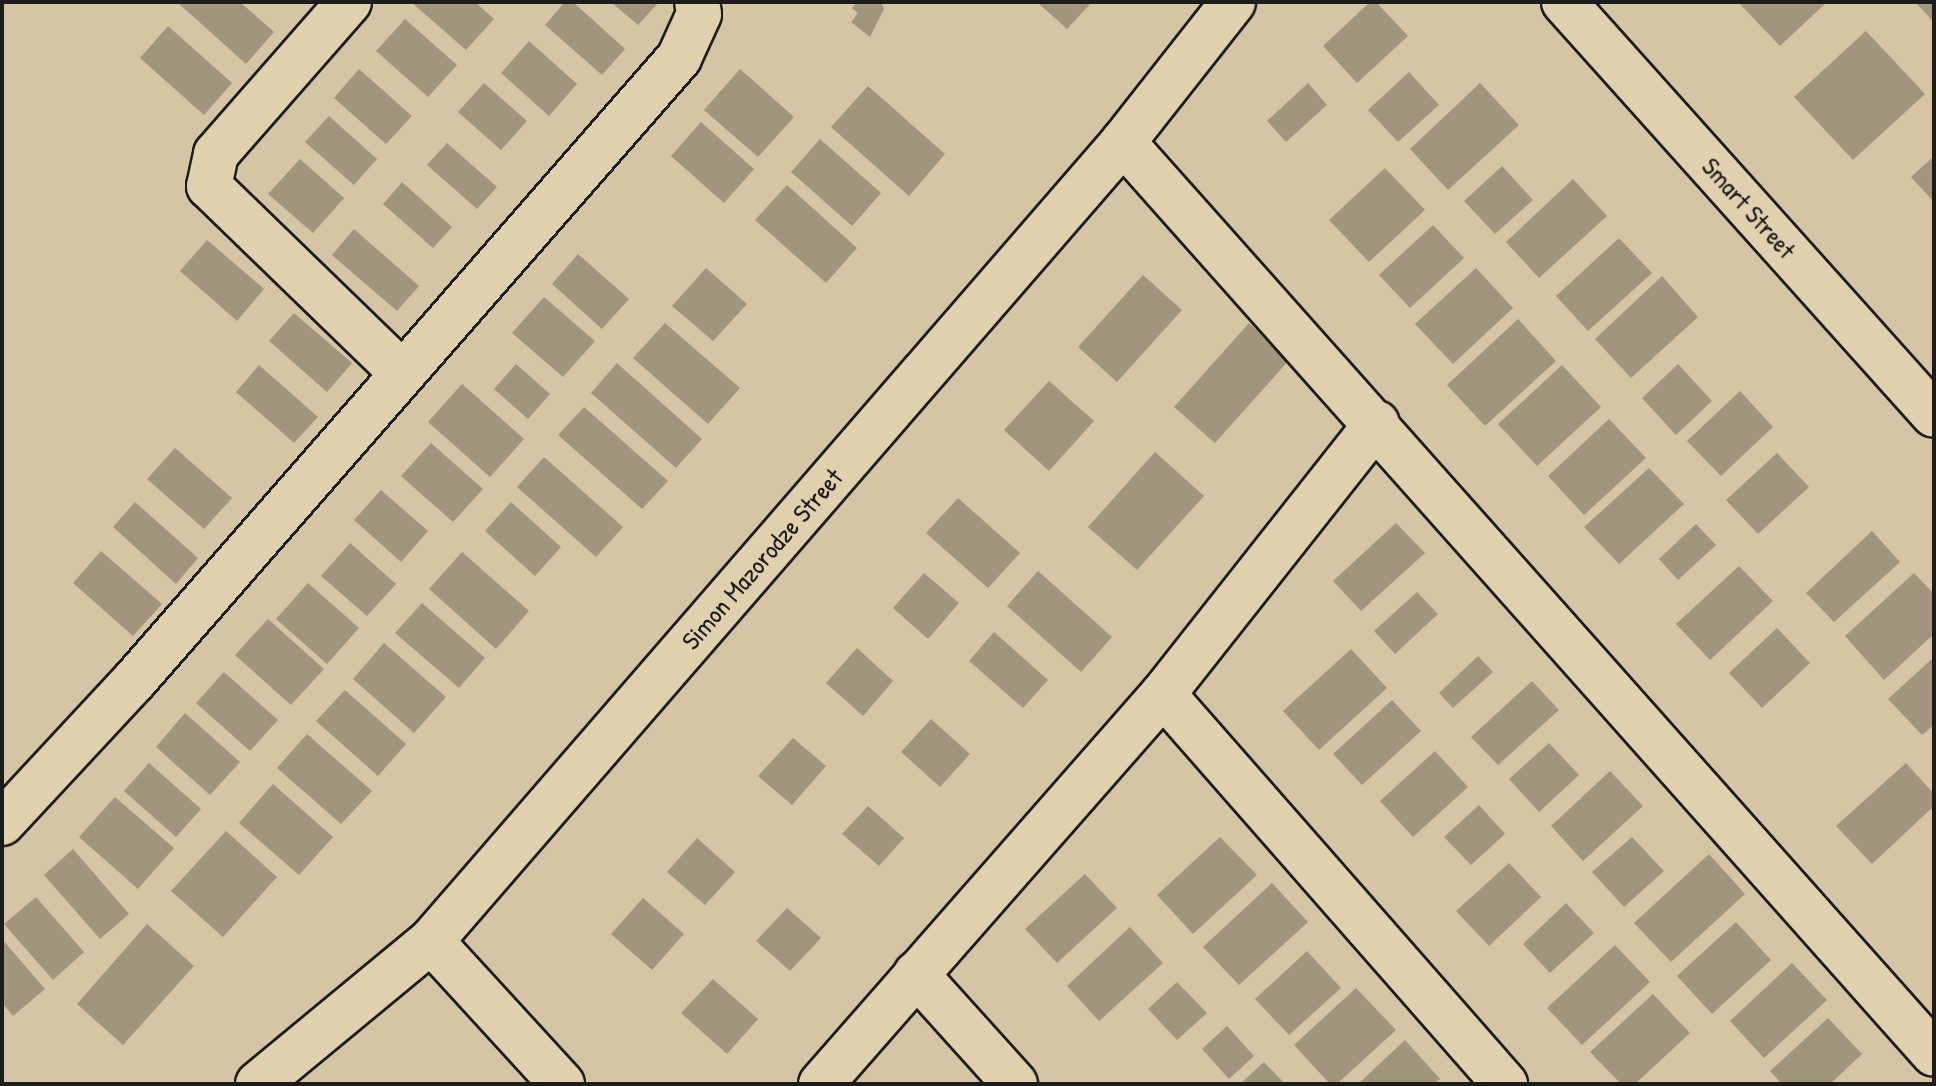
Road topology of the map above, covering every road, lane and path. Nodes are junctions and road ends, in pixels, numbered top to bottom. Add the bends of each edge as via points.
1 (349, 2) edge
2 (697, 2) edge
3 (1233, 2) edge
4 (1564, 2) edge
5 (1123, 142) junction
6 (402, 373) junction
7 (1934, 415) edge
8 (1377, 423) junction
9 (1163, 694) junction
10 (2, 823) edge
11 (431, 941) junction
12 (916, 974) junction
13 (1934, 1054) edge
14 (258, 1084) edge
15 (562, 1084) edge
16 (821, 1084) edge
17 (1015, 1084) edge
18 (1505, 1084) edge

1 - 6 street via 216,154 209,186
2 - 6 street via 699,14 679,58
3 - 5 street, Simon Mazorodze Street
4 - 7 street, Smart Street
5 - 8 street
5 - 11 street, Simon Mazorodze Street
6 - 10 street via 134,681
8 - 9 street
8 - 13 street
9 - 12 street
9 - 18 street
11 - 14 street, Simon Mazorodze Street
11 - 15 street
12 - 16 street
12 - 17 street

